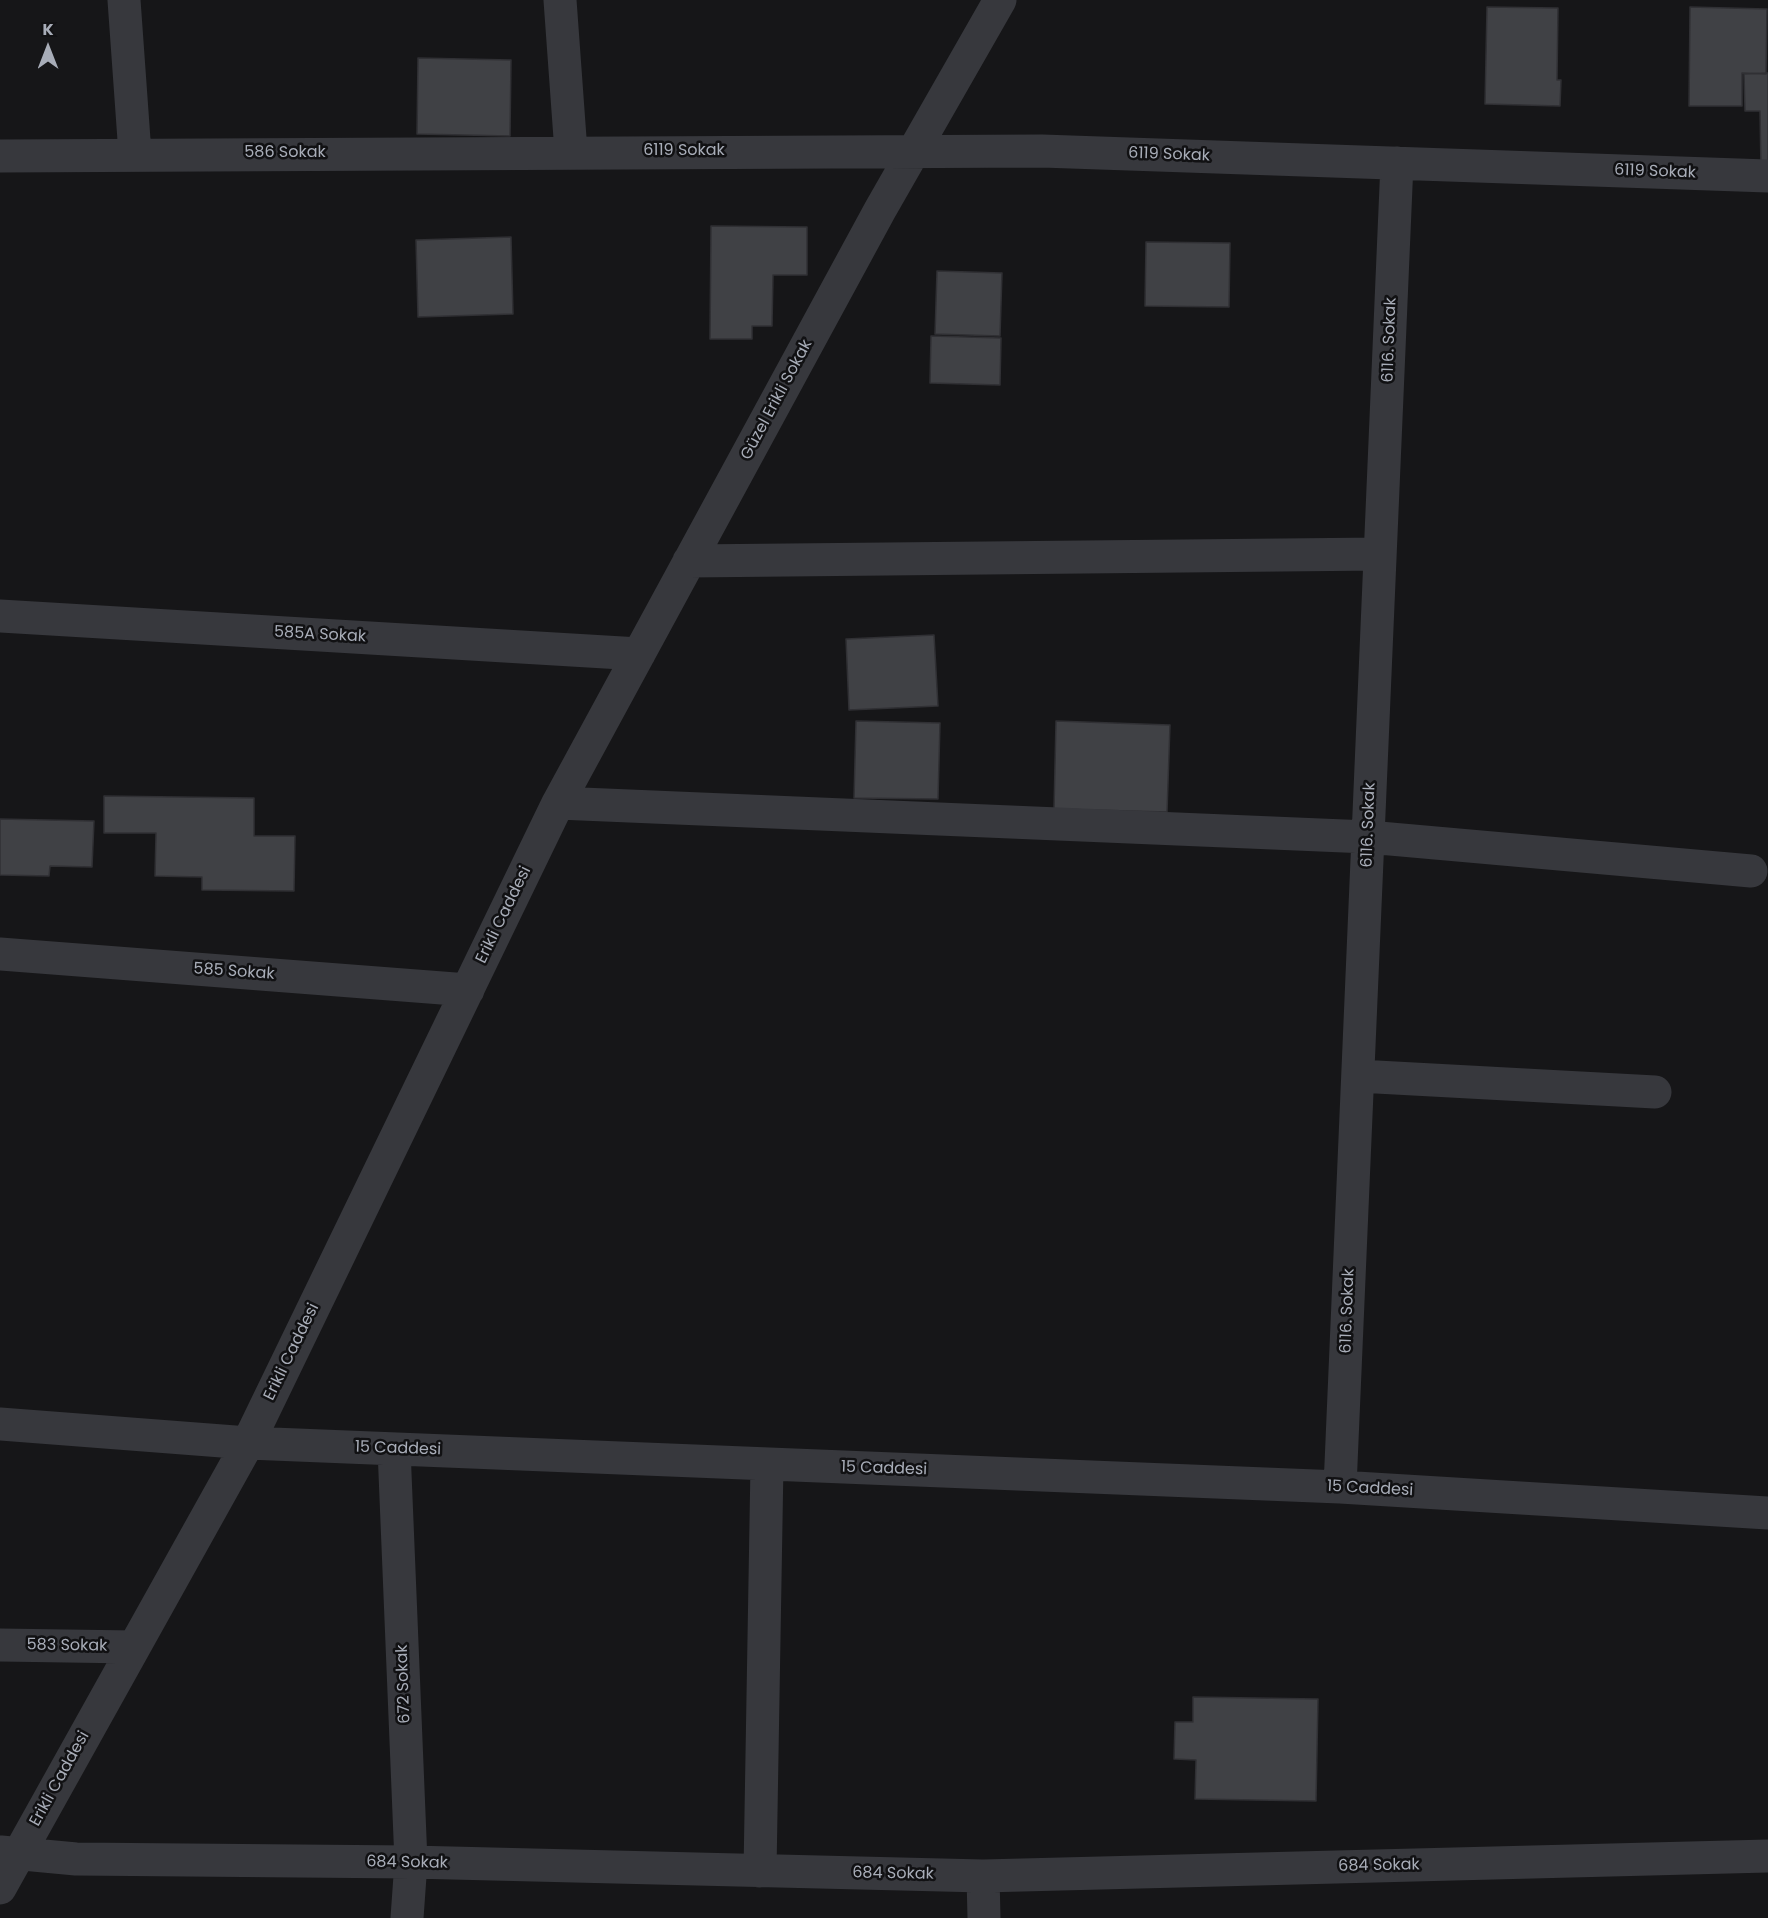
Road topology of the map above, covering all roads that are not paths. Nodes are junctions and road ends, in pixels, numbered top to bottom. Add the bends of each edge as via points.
1 (124, 0) edge
2 (560, 0) edge
3 (1000, 0) edge
4 (915, 151) junction
5 (571, 152) junction
6 (135, 154) junction
7 (0, 156) edge
8 (1397, 163) junction
9 (1768, 176) edge
10 (1380, 554) junction
11 (689, 561) junction
12 (0, 616) edge
13 (639, 654) junction
14 (558, 803) junction
15 (1368, 837) junction
16 (1752, 872) dead end
17 (0, 954) edge
18 (468, 990) junction
19 (1358, 1076) junction
20 (1655, 1092) dead end
21 (0, 1424) edge
22 (248, 1443) junction
23 (394, 1449) junction
24 (767, 1464) junction
25 (1340, 1487) junction
26 (1768, 1513) edge
27 (0, 1645) edge
28 (134, 1647) junction
29 (9, 1854) edge
30 (1768, 1856) edge
31 (411, 1862) junction
32 (760, 1871) junction
33 (983, 1876) junction
34 (0, 1888) edge
35 (407, 1918) edge
36 (984, 1918) edge

1 - 6 street
2 - 5 street
3 - 4 street, Güzel Erikli Sokak
4 - 5 street, 6119 Sokak
4 - 8 street, 6119 Sokak via 1042,151
4 - 11 street, Güzel Erikli Sokak
5 - 6 street, 586 Sokak
6 - 7 street, 586 Sokak
8 - 9 street, 6119 Sokak
8 - 10 street, 6116. Sokak
10 - 11 street
10 - 15 street, 6116. Sokak
11 - 13 street, Güzel Erikli Sokak
12 - 13 street, 585A Sokak
13 - 14 street, Güzel Erikli Sokak
14 - 15 street
14 - 18 street, Erikli Caddesi
15 - 16 street
15 - 19 street, 6116. Sokak
17 - 18 street, 585 Sokak
18 - 22 street, Erikli Caddesi
19 - 20 street
19 - 25 street, 6116. Sokak
21 - 22 street, 15 Caddesi
22 - 23 street, 15 Caddesi
22 - 28 street, Erikli Caddesi
23 - 24 street, 15 Caddesi
23 - 31 street, 672 Sokak
24 - 25 street, 15 Caddesi
24 - 32 street
25 - 26 street, 15 Caddesi
27 - 28 street, 583 Sokak
28 - 29 street, Erikli Caddesi
29 - 31 street, 684 Sokak
29 - 34 street, Erikli Caddesi
30 - 33 street, 684 Sokak
31 - 32 street, 684 Sokak
31 - 35 street, 672 Sokak
32 - 33 street, 684 Sokak
33 - 36 street

